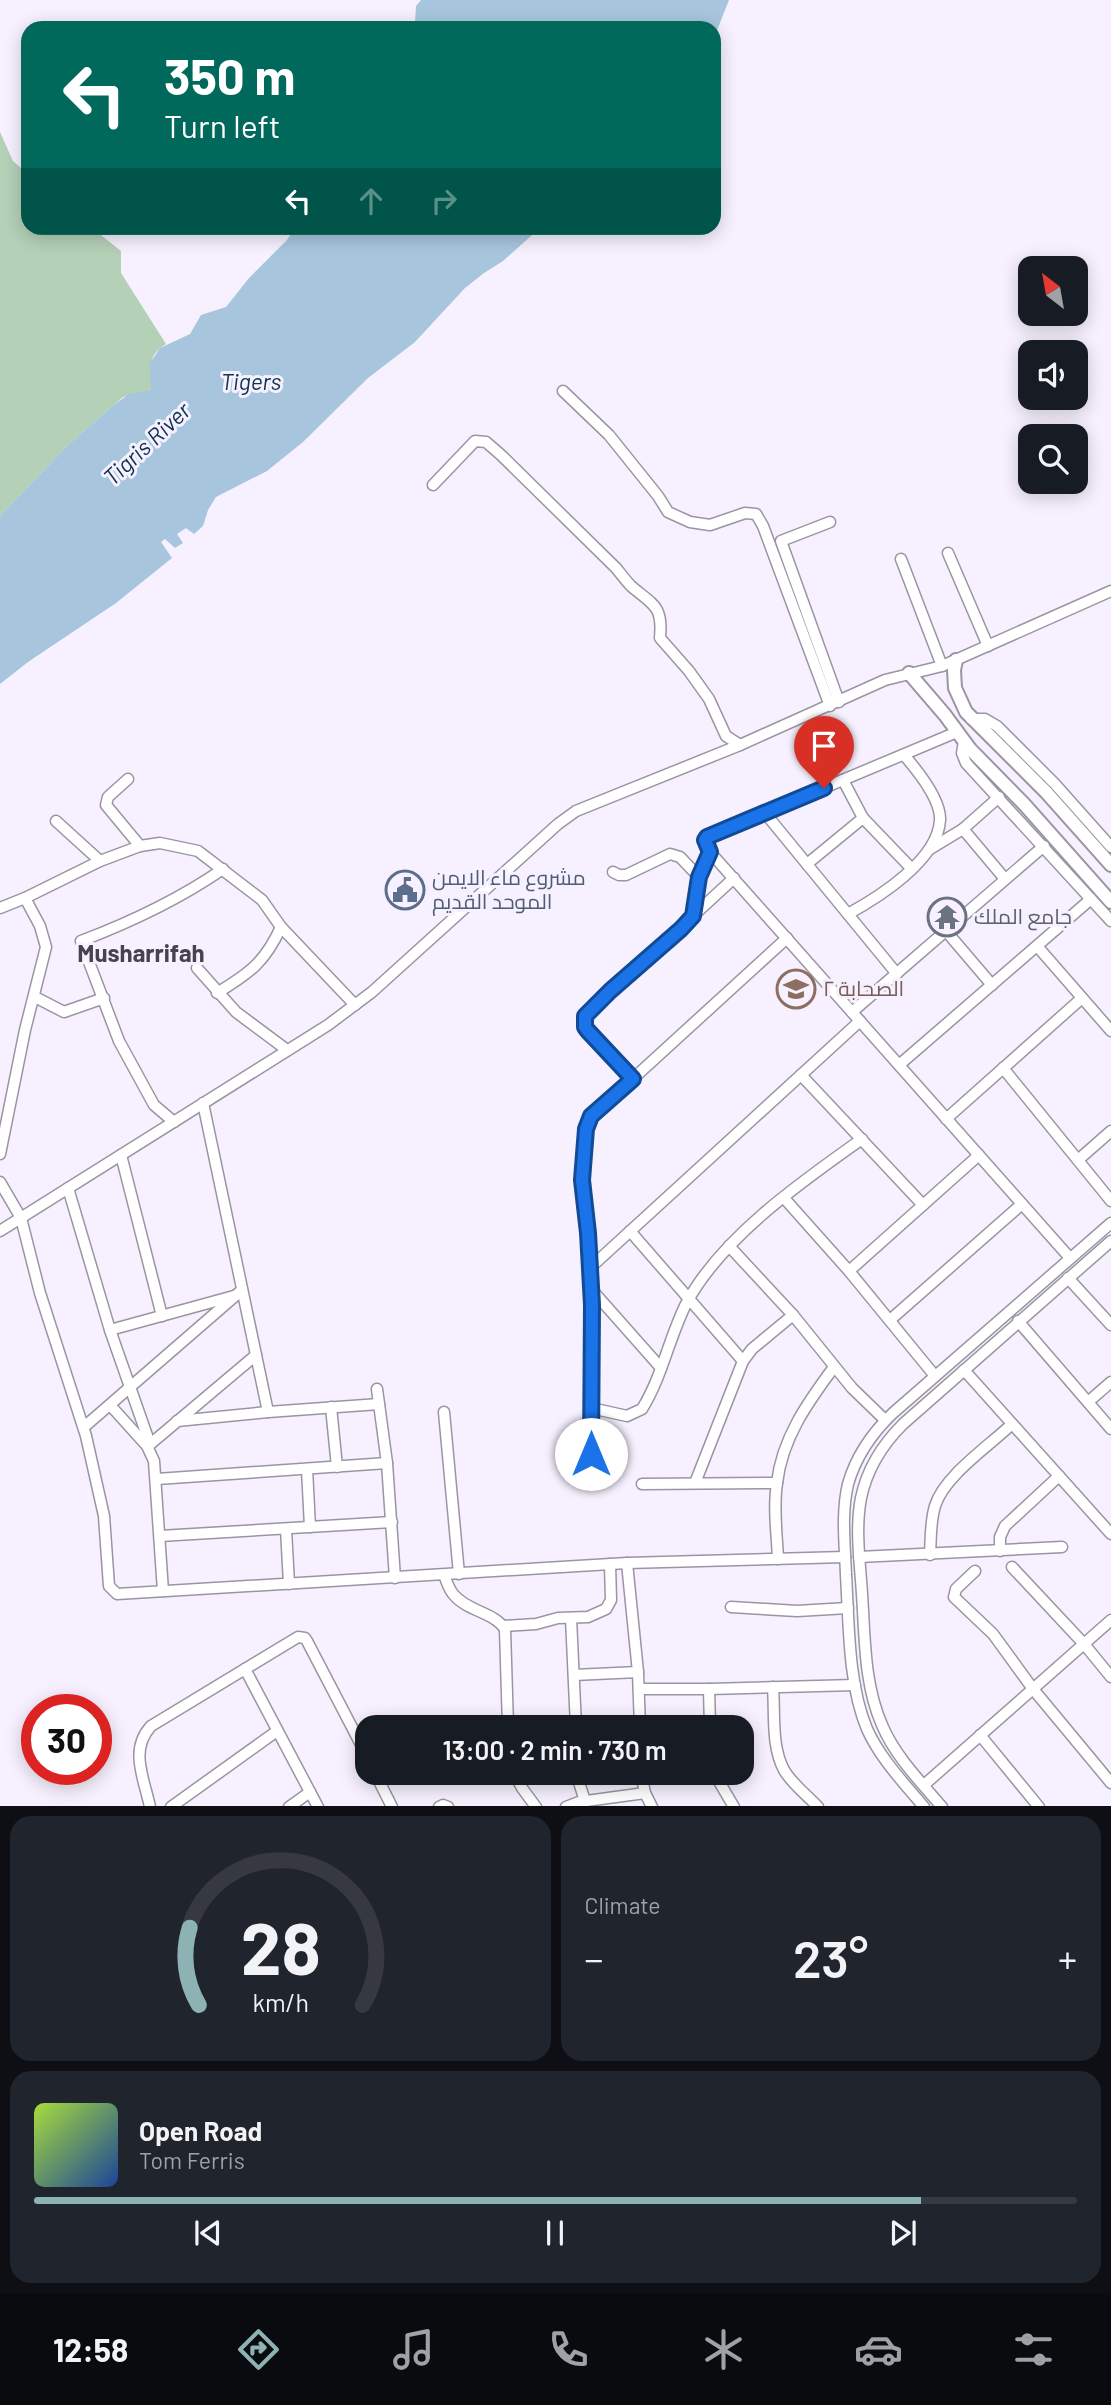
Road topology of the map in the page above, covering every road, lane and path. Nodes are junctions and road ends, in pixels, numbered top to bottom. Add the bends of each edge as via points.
1 (563, 391) dead end
2 (433, 485) dead end
3 (830, 522) dead end
4 (948, 553) dead end
5 (901, 559) dead end
6 (1111, 591) edge
7 (988, 646) junction
8 (956, 660) junction
9 (942, 666) junction
10 (909, 673) junction
11 (834, 704) junction
12 (961, 705) junction
13 (946, 715) junction
14 (971, 719) junction
15 (960, 737) junction
16 (740, 745) junction
17 (904, 755) junction
18 (128, 779) dead end
19 (843, 780) junction
20 (999, 797) junction
21 (765, 813) junction
22 (863, 818) junction
23 (56, 821) dead end
24 (963, 829) junction
25 (139, 846) junction
26 (1044, 846) junction
27 (1111, 847) edge
28 (929, 850) junction
29 (710, 852) junction
30 (100, 861) junction
31 (807, 864) junction
32 (1111, 865) edge
33 (223, 869) junction
34 (911, 869) junction
35 (613, 872) dead end
36 (699, 877) junction
37 (734, 878) junction
38 (1005, 879) junction
39 (25, 898) junction
40 (1091, 899) junction
41 (1111, 902) edge
42 (0, 908) edge
43 (848, 914) junction
44 (693, 916) junction
45 (1111, 921) edge
46 (281, 927) junction
47 (946, 932) junction
48 (787, 938) junction
49 (1037, 946) junction
50 (197, 968) dead end
51 (897, 974) junction
52 (992, 985) junction
53 (217, 993) junction
54 (35, 997) junction
55 (104, 998) junction
56 (1082, 998) junction
57 (355, 1006) junction
58 (856, 1016) junction
59 (1111, 1031) edge
60 (287, 1050) junction
61 (899, 1065) junction
62 (1003, 1068) junction
63 (801, 1074) junction
64 (633, 1079) junction
65 (203, 1102) junction
66 (946, 1119) junction
67 (174, 1122) junction
68 (1111, 1131) edge
69 (862, 1139) junction
70 (0, 1154) edge
71 (121, 1155) junction
72 (979, 1155) junction
73 (1078, 1160) junction
74 (0, 1182) edge
75 (68, 1188) junction
76 (784, 1198) junction
77 (1111, 1201) edge
78 (1022, 1204) junction
79 (923, 1205) junction
80 (21, 1218) junction
81 (1111, 1223) edge
82 (0, 1231) edge
83 (630, 1231) junction
84 (1111, 1241) edge
85 (729, 1246) junction
86 (1070, 1258) junction
87 (591, 1267) junction
88 (849, 1271) junction
89 (1068, 1278) junction
90 (591, 1289) junction
91 (240, 1293) junction
92 (1027, 1295) junction
93 (690, 1298) junction
94 (1036, 1305) junction
95 (793, 1315) junction
96 (162, 1316) junction
97 (890, 1320) junction
98 (1018, 1321) junction
99 (1111, 1325) edge
100 (110, 1330) junction
101 (256, 1355) junction
102 (743, 1361) junction
103 (834, 1367) junction
104 (661, 1368) junction
105 (964, 1370) junction
106 (935, 1376) junction
107 (1111, 1382) edge
108 (129, 1388) junction
109 (377, 1389) dead end
110 (1088, 1402) junction
111 (379, 1404) junction
112 (110, 1405) junction
113 (331, 1407) junction
114 (591, 1408) junction
115 (268, 1412) junction
116 (444, 1412) dead end
117 (885, 1420) junction
118 (177, 1421) junction
119 (1013, 1424) junction
120 (84, 1427) junction
121 (1111, 1430) edge
122 (149, 1445) junction
123 (591, 1454) dead end
124 (387, 1463) junction
125 (337, 1466) junction
126 (307, 1469) junction
127 (1059, 1476) junction
128 (157, 1479) junction
129 (695, 1483) junction
130 (776, 1483) junction
131 (642, 1484) dead end
132 (392, 1522) junction
133 (310, 1527) junction
134 (286, 1529) junction
135 (845, 1534) junction
136 (859, 1534) junction
137 (1111, 1534) edge
138 (160, 1536) junction
139 (1062, 1547) dead end
140 (1000, 1551) junction
141 (930, 1555) junction
142 (845, 1557) junction
143 (859, 1558) junction
144 (778, 1559) junction
145 (628, 1563) junction
146 (610, 1564) junction
147 (1012, 1567) dead end
148 (975, 1571) dead end
149 (459, 1574) junction
150 (444, 1575) junction
151 (395, 1578) junction
152 (289, 1584) junction
153 (163, 1591) junction
154 (731, 1607) dead end
155 (848, 1608) junction
156 (571, 1618) junction
157 (1111, 1620) edge
158 (504, 1626) junction
159 (1084, 1644) junction
160 (244, 1669) junction
161 (638, 1672) junction
162 (574, 1675) junction
163 (1111, 1677) edge
164 (855, 1685) junction
165 (773, 1687) junction
166 (639, 1689) junction
167 (709, 1689) junction
168 (1032, 1689) junction
169 (508, 1715) edge
170 (576, 1715) edge
171 (640, 1715) edge
172 (710, 1715) edge
173 (277, 1731) junction
174 (355, 1733) edge
175 (980, 1735) junction
176 (1111, 1783) edge
177 (381, 1785) edge
178 (520, 1785) edge
179 (580, 1785) edge
180 (643, 1785) edge
181 (721, 1785) edge
182 (924, 1785) junction
183 (310, 1792) junction
184 (645, 1793) junction
185 (585, 1801) junction
186 (150, 1806) edge
187 (172, 1806) edge
188 (290, 1806) edge
189 (317, 1806) edge
190 (392, 1806) edge
191 (536, 1806) edge
192 (569, 1806) edge
193 (652, 1806) edge
194 (733, 1806) edge
195 (817, 1806) edge
196 (923, 1806) edge
197 (941, 1806) edge
198 (1038, 1806) edge

1 - 11 street via 609,435 668,512 710,525 745,513 756,514
2 - 16 street via 475,441 486,442 631,586 649,598 659,615 660,638 709,699 726,736
3 - 11 street via 781,541
4 - 7 street
5 - 9 street
6 - 7 street
7 - 8 street
8 - 9 street
8 - 12 main road via 954,679
9 - 10 street
10 - 11 street
10 - 13 main road
11 - 16 street
12 - 13 main road
12 - 14 main road
13 - 15 main road
14 - 27 street via 985,719 998,726
14 - 32 main road
15 - 17 street
15 - 20 street via 964,760
15 - 41 main road
16 - 57 street via 576,811
17 - 19 street
17 - 28 street via 917,769 940,818
18 - 25 street via 108,797 106,805
19 - 21 street
19 - 22 street
20 - 24 street
20 - 26 street
21 - 29 street via 707,837
21 - 31 street
22 - 31 street
22 - 34 street
23 - 30 street
24 - 28 street
24 - 38 street
25 - 30 street
25 - 33 street via 160,843 198,851
26 - 38 street
26 - 40 street
28 - 34 street
29 - 36 street
29 - 37 street
30 - 39 street
31 - 43 street
33 - 46 street via 262,900
33 - 55 street via 141,917 80,941
34 - 43 street
35 - 36 street via 626,875 670,854 684,860
36 - 44 street
37 - 44 street
37 - 48 street
38 - 47 street
39 - 42 street
39 - 54 street via 46,942
40 - 45 street
40 - 49 street
43 - 51 street
44 - 64 street via 585,1016 588,1031
46 - 53 street via 270,951 246,976
46 - 57 street
47 - 51 street
47 - 52 street
48 - 58 street
48 - 64 street
49 - 52 street
49 - 56 street
50 - 53 street
51 - 58 street
52 - 61 street
53 - 60 street
54 - 55 street via 65,1012
54 - 70 street
55 - 67 street via 119,1041 154,1105
56 - 59 street
56 - 62 street
57 - 60 street
58 - 61 street
58 - 63 street
60 - 65 street
61 - 66 street
62 - 66 street
62 - 73 street
63 - 69 street
63 - 83 street
64 - 87 street via 591,1116 586,1129 582,1180
65 - 67 street
65 - 91 street
66 - 72 street
67 - 71 street
68 - 73 street
69 - 76 street
69 - 79 street
71 - 75 street
71 - 96 street
72 - 78 street
72 - 79 street
73 - 77 street
74 - 80 street
75 - 80 street
75 - 100 street
76 - 85 street
76 - 88 street
78 - 86 street
78 - 97 street
79 - 88 street
80 - 82 street
80 - 120 street
81 - 86 street
83 - 87 street
83 - 93 street
84 - 89 street
85 - 93 street
85 - 95 street
86 - 92 street
87 - 90 street
88 - 97 street
89 - 94 street
89 - 99 street
90 - 104 street
90 - 114 street
91 - 96 street
91 - 101 street
91 - 108 street
92 - 94 street
92 - 106 street
93 - 102 street
93 - 104 street
94 - 98 street
95 - 102 street
95 - 103 street
96 - 100 street
97 - 106 street
98 - 105 street
98 - 110 street
100 - 108 street
101 - 115 street
101 - 118 street
102 - 129 street
103 - 117 street
103 - 130 street via 792,1431
104 - 114 street via 638,1413 627,1416
105 - 119 street
105 - 136 street via 902,1424 879,1452 861,1497
106 - 117 street
107 - 110 street
108 - 112 street
108 - 122 street
109 - 111 street
110 - 121 street
111 - 113 street
111 - 124 street
112 - 120 street
112 - 122 street
113 - 115 street
113 - 125 street
114 - 123 street
115 - 118 street
116 - 149 street
117 - 135 street via 852,1473 845,1503
118 - 122 street
119 - 127 street
119 - 141 street via 942,1490 932,1518
120 - 153 street via 104,1516 110,1589 117,1594
122 - 128 street
124 - 125 street
124 - 132 street
125 - 126 street
126 - 128 street
126 - 133 street
127 - 137 street
127 - 140 street via 1004,1526
128 - 138 street
129 - 130 street
129 - 131 street
130 - 144 street
132 - 133 street
132 - 151 street
133 - 134 street
134 - 138 street
134 - 152 street
135 - 136 street
135 - 142 street
136 - 143 street
138 - 153 street
139 - 140 street
140 - 141 street
141 - 143 street
142 - 144 street
142 - 155 street
143 - 182 street via 873,1701 889,1740
144 - 145 street
145 - 146 street
145 - 161 street
146 - 149 street
146 - 156 street via 609,1607 588,1617
147 - 159 street
148 - 168 street via 954,1597 993,1634
149 - 150 street
150 - 151 street
150 - 158 street via 459,1600
151 - 152 street
152 - 153 street
154 - 155 street
155 - 164 street
156 - 158 street
156 - 162 street
157 - 159 street
158 - 169 street
159 - 163 street
159 - 168 street
160 - 173 street
160 - 174 street via 298,1637 305,1638
160 - 186 street via 150,1726 142,1736 138,1748
161 - 162 street
161 - 166 street
162 - 170 street
164 - 165 street
164 - 196 street via 876,1746
165 - 167 street
165 - 195 street via 780,1762
166 - 167 street
166 - 171 street
167 - 172 street
168 - 175 street
168 - 176 street
173 - 183 street
173 - 187 street
175 - 182 street
175 - 198 street
177 - 190 street
178 - 191 street
179 - 185 street
180 - 184 street
181 - 194 street
182 - 197 street
183 - 188 street
183 - 189 street
184 - 185 street
184 - 193 street
185 - 192 street

